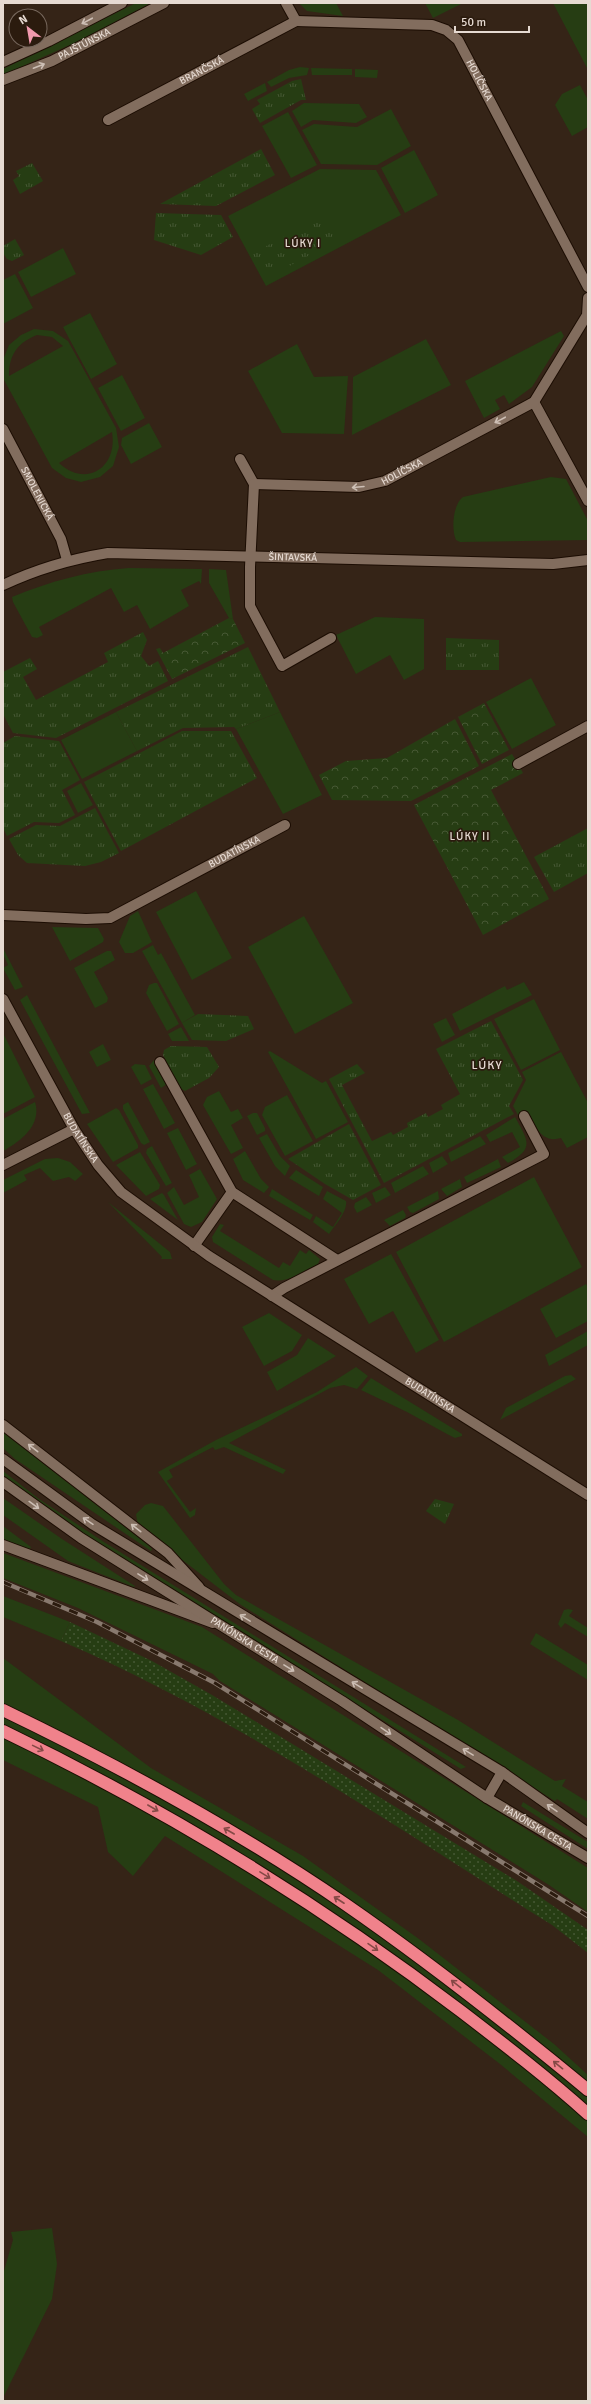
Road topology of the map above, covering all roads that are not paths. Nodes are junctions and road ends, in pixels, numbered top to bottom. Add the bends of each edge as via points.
1 (122, 3) edge
2 (164, 3) edge
3 (286, 3) edge
4 (296, 21) junction
5 (3, 62) edge
6 (3, 80) edge
7 (108, 120) dead end
8 (588, 287) edge
9 (588, 298) edge
10 (534, 402) junction
11 (3, 429) edge
12 (240, 459) dead end
13 (254, 484) junction
14 (588, 501) edge
15 (250, 555) junction
16 (67, 560) junction
17 (588, 560) edge
18 (3, 585) edge
19 (331, 638) dead end
20 (588, 726) edge
21 (518, 764) dead end
22 (285, 825) dead end
23 (3, 915) edge
24 (3, 999) edge
25 (160, 1062) dead end
26 (524, 1116) dead end
27 (74, 1129) junction
28 (3, 1165) edge
29 (232, 1192) junction
30 (194, 1246) junction
31 (337, 1260) junction
32 (272, 1296) junction
33 (3, 1425) edge
34 (3, 1459) edge
35 (3, 1482) edge
36 (588, 1495) edge
37 (3, 1545) edge
38 (204, 1593) junction
39 (223, 1627) junction
40 (3, 1710) edge
41 (3, 1731) edge
42 (502, 1772) junction
43 (487, 1798) junction
44 (588, 1833) edge
45 (588, 1858) edge
46 (588, 2090) edge
47 (588, 2114) edge

1 -> 5 street, PAJŠTÚNSKA
6 -> 2 street, PAJŠTÚNSKA via 52,61
3 - 4 street
4 - 7 street, BRANČSKÁ
4 - 8 street, HOLÍČSKA via 432,25 452,34 461,46
9 - 10 street via 587,315
10 -> 13 street, HOLÍČSKA via 385,481 359,487
10 - 14 street
11 - 16 street, SMOLENICKÁ via 61,539
12 - 13 street
13 - 15 street
15 - 16 street, ŠINTAVSKÁ via 108,553
15 - 17 street, ŠINTAVSKÁ via 553,564
15 - 19 street via 250,606 282,666
16 - 18 street, ŠINTAVSKÁ
20 - 21 street
22 - 23 street, BUDATÍNSKA via 110,918
24 - 27 street, BUDATÍNSKA
25 - 29 street
26 - 31 street via 544,1154
27 - 28 street
27 - 30 street, BUDATÍNSKA via 115,1186
29 - 30 street
29 - 31 street
30 - 32 street, BUDATÍNSKA
31 - 32 street
32 - 36 street, BUDATÍNSKA
38 -> 33 street, PANÓNSKA CESTA via 168,1553
38 -> 34 street, PANÓNSKA CESTA via 92,1524
35 -> 39 street, PANÓNSKA CESTA via 81,1538
37 - 39 street
42 -> 38 street, PANÓNSKA CESTA
39 -> 43 street, PANÓNSKA CESTA via 342,1701
46 -> 40 highway via 431,1965 344,1904 256,1847 162,1792 70,1742
41 -> 47 highway via 152,1807 331,1917 470,2018
42 - 43 street
44 -> 42 street, PANÓNSKA CESTA
43 - 45 street, PANÓNSKA CESTA

